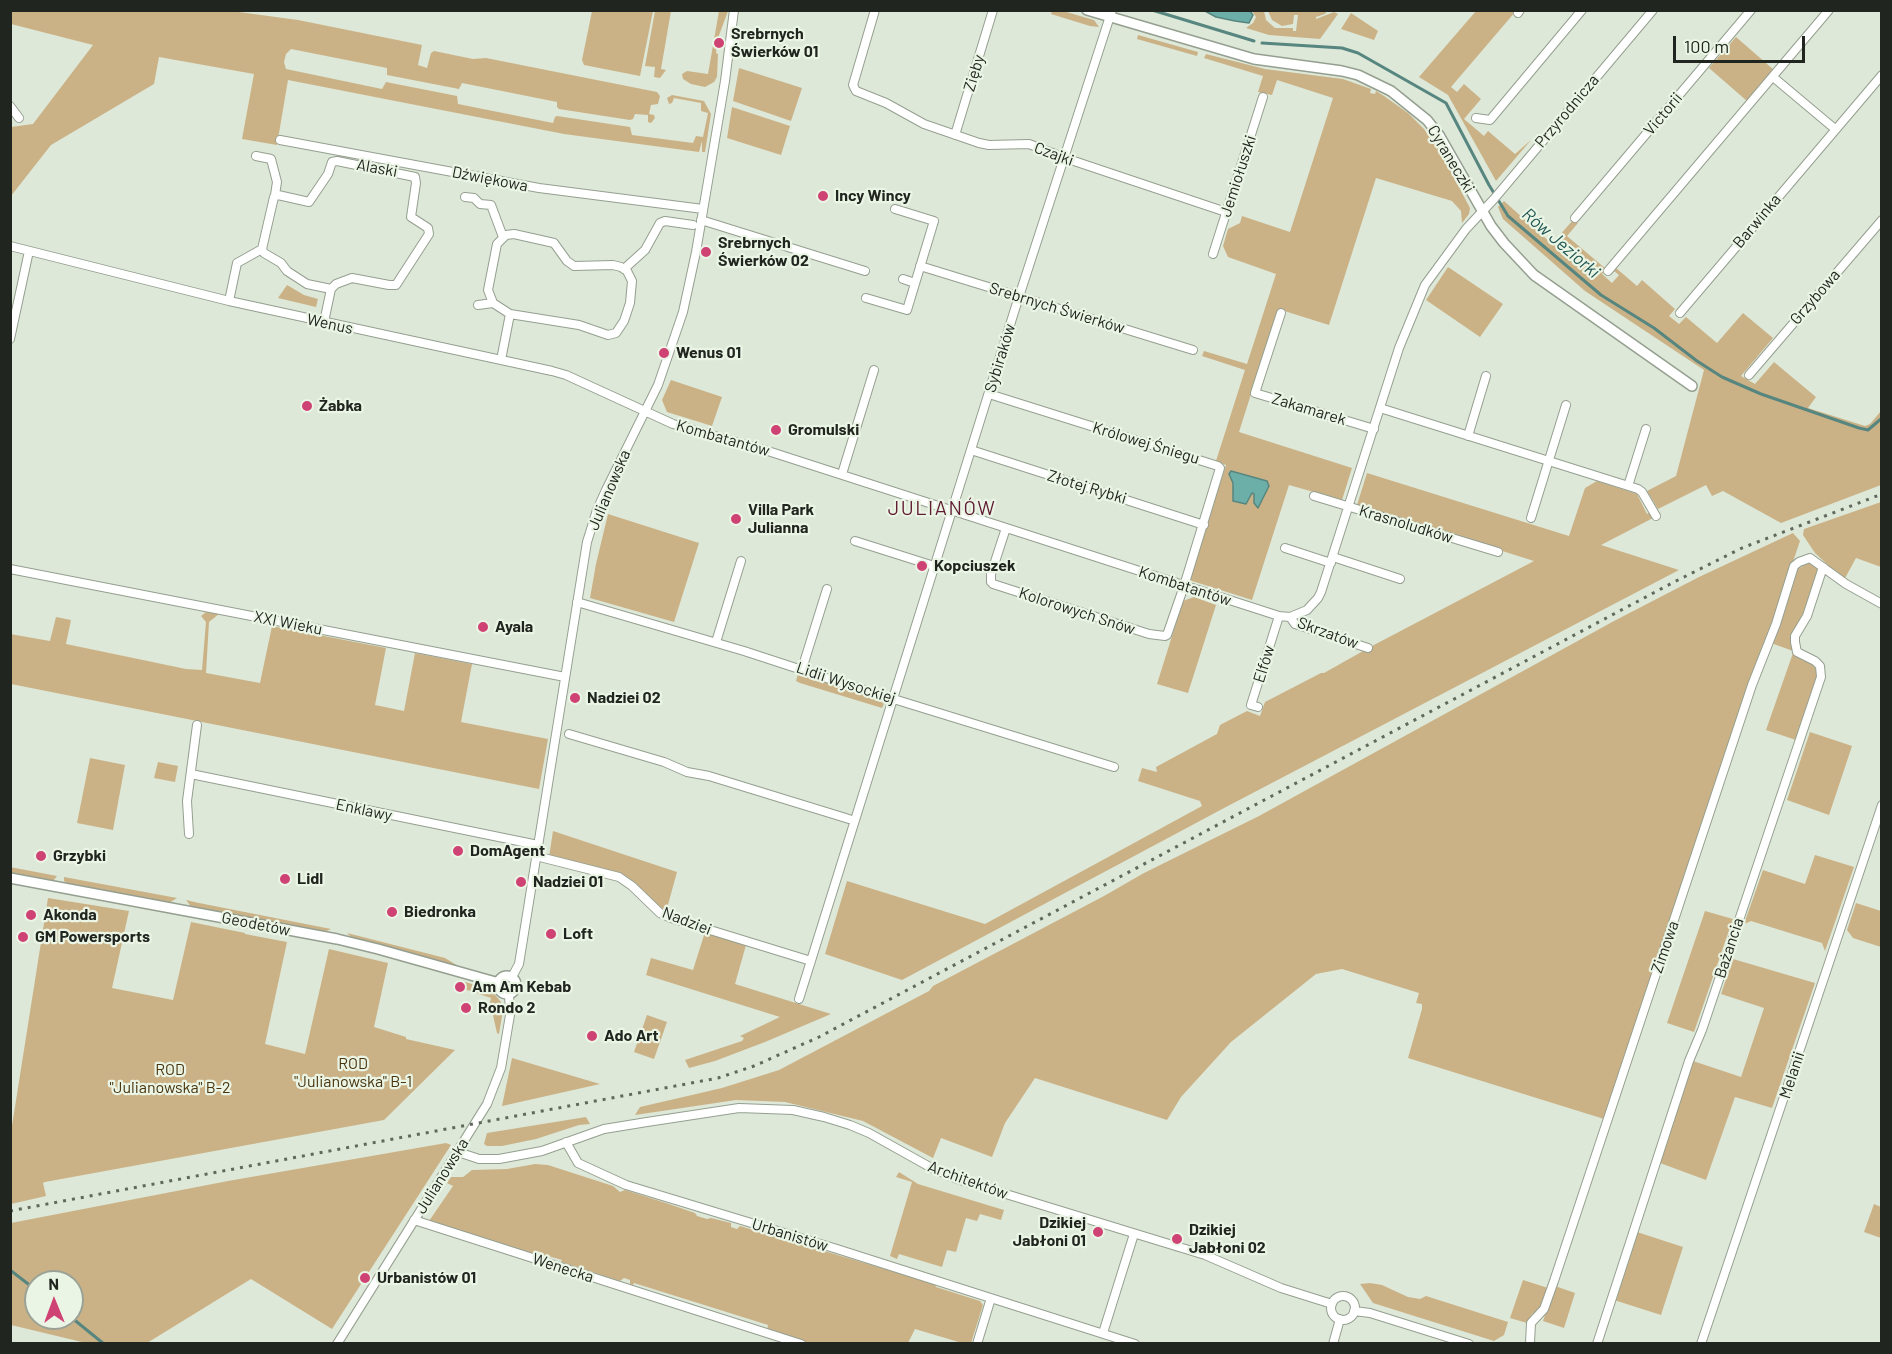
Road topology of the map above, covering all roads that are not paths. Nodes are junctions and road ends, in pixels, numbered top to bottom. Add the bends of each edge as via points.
1 (735, 10) edge
2 (875, 10) edge
3 (993, 10) edge
4 (1087, 10) edge
5 (1582, 10) edge
6 (1653, 10) edge
7 (1751, 10) edge
8 (1829, 10) edge
9 (1111, 14) edge
10 (1881, 75) edge
11 (1773, 77) junction
12 (1263, 97) dead end
13 (10, 106) edge
14 (19, 118) dead end
15 (1476, 118) dead end
16 (1835, 129) junction
17 (955, 135) junction
18 (280, 140) dead end
19 (256, 156) dead end
20 (1065, 158) junction
21 (275, 195) junction
22 (465, 197) dead end
23 (895, 208) dead end
24 (703, 209) junction
25 (1482, 211) junction
26 (1226, 212) junction
27 (1575, 218) dead end
28 (701, 220) junction
29 (1881, 220) edge
30 (693, 225) dead end
31 (503, 237) junction
32 (10, 246) edge
33 (262, 249) junction
34 (29, 250) junction
35 (1213, 254) dead end
36 (921, 266) junction
37 (624, 269) junction
38 (865, 271) dead end
39 (1608, 271) dead end
40 (903, 279) dead end
41 (915, 283) junction
42 (331, 289) junction
43 (1019, 297) junction
44 (866, 298) dead end
45 (229, 301) junction
46 (493, 303) junction
47 (478, 305) dead end
48 (1281, 313) dead end
49 (1680, 313) dead end
50 (510, 314) junction
51 (324, 322) junction
52 (10, 339) edge
53 (1193, 350) dead end
54 (501, 360) junction
55 (874, 370) dead end
56 (1749, 375) dead end
57 (1486, 376) dead end
58 (1692, 386) dead end
59 (989, 394) junction
60 (1566, 405) dead end
61 (1380, 408) junction
62 (645, 412) junction
63 (1374, 429) junction
64 (1646, 429) dead end
65 (1468, 436) junction
66 (971, 450) junction
67 (1548, 461) junction
68 (842, 474) junction
69 (1628, 486) junction
70 (1314, 496) dead end
71 (1349, 506) junction
72 (952, 511) junction
73 (1656, 516) dead end
74 (1531, 518) dead end
75 (1204, 525) junction
76 (1006, 528) junction
77 (855, 541) dead end
78 (1285, 548) dead end
79 (1498, 552) dead end
80 (1332, 560) junction
81 (741, 561) dead end
82 (934, 566) junction
83 (1823, 567) junction
84 (10, 569) edge
85 (1400, 579) dead end
86 (1184, 586) junction
87 (827, 589) dead end
88 (577, 602) junction
89 (1881, 604) edge
90 (1279, 616) junction
91 (1290, 617) junction
92 (716, 642) junction
93 (1368, 648) dead end
94 (802, 669) junction
95 (565, 676) junction
96 (894, 699) junction
97 (1258, 707) dead end
98 (197, 725) dead end
99 (569, 734) dead end
100 (1114, 767) dead end
101 (191, 774) junction
102 (1881, 805) edge
103 (849, 819) dead end
104 (189, 834) dead end
105 (538, 845) junction
106 (536, 856) junction
107 (10, 878) edge
108 (811, 961) junction
109 (512, 977) junction
110 (499, 983) junction
111 (508, 994) junction
112 (799, 999) dead end
113 (566, 1142) junction
114 (458, 1152) junction
115 (414, 1220) junction
116 (1134, 1234) junction
117 (991, 1298) junction
118 (1332, 1304) junction
119 (1354, 1311) junction
120 (1340, 1319) junction
121 (1103, 1333) junction
122 (1529, 1343) edge
123 (337, 1344) edge
124 (801, 1344) edge
125 (977, 1344) edge
126 (1136, 1344) edge
127 (1333, 1344) edge
128 (1469, 1344) edge
129 (1596, 1344) edge
130 (1701, 1344) edge

1 - 24 street, Julianowska
2 - 17 street, Czajki via 853,85 856,91
3 - 17 street, Zięby
4 - 9 street, Cyraneczki
5 - 15 street via 1490,120
6 - 25 street, Przyrodnicza
7 - 27 street, Victorii
8 - 11 street
9 - 20 street, Sybiraków
9 - 25 street, Cyraneczki via 1254,59 1342,71 1377,83 1427,120 1453,156
10 - 16 street, Barwinka
11 - 16 street
11 - 39 street
12 - 26 street, Jemiołuszki
13 - 14 street
16 - 49 street, Barwinka
17 - 20 street, Czajki via 985,144 1029,144
18 - 24 street, Dźwiękowa via 538,188
19 - 21 street via 271,159 277,182
20 - 26 street, Czajki
20 - 43 street, Sybiraków
21 - 33 street
21 - 42 street, Alaski via 309,202 332,162 337,161 415,177 411,217 430,232 396,285 352,278
22 - 31 street via 490,205
23 - 36 street via 934,221
24 - 28 street, Julianowska
25 - 58 street, Cyraneczki via 1503,243 1534,275
25 - 61 street via 1422,293
26 - 35 street, Jemiołuszki
28 - 38 street
28 - 62 street, Julianowska via 680,321
29 - 56 street, Grzybowa
30 - 37 street via 660,223 645,250
31 - 37 street via 514,234 554,243 574,266 613,265
31 - 46 street via 497,244 489,282
32 - 34 street, Wenus
33 - 42 street via 300,280
33 - 45 street via 237,263
34 - 45 street, Wenus
34 - 52 street
36 - 41 street
36 - 43 street, Srebrnych Świerków
37 - 50 street via 632,281 630,303 620,327 612,334
40 - 41 street
41 - 44 street via 907,310
42 - 51 street
43 - 53 street, Srebrnych Świerków
43 - 59 street, Sybiraków
45 - 51 street, Wenus
46 - 47 street
46 - 50 street
48 - 63 street, Zakamarek via 1255,393
50 - 54 street
51 - 54 street, Wenus
54 - 62 street, Wenus via 566,375
55 - 68 street
57 - 65 street
59 - 66 street, Sybiraków
59 - 75 street, Królowej Śniegu via 1218,466 1220,472
60 - 67 street
61 - 63 street
61 - 65 street
62 - 68 street, Kombatantów via 699,433
62 - 88 street, Julianowska via 597,510
63 - 71 street
64 - 69 street
65 - 67 street
66 - 72 street, Sybiraków
66 - 75 street, Złotej Rybki
67 - 69 street
67 - 74 street
68 - 72 street, Kombatantów
69 - 73 street via 1642,492
70 - 71 street, Krasnoludków
71 - 79 street, Krasnoludków
71 - 80 street
72 - 76 street, Kombatantów
72 - 82 street, Sybiraków
75 - 86 street, Królowej Śniegu
76 - 86 street, Kombatantów
76 - 86 street, Kolorowych Snów via 990,577 999,586 1162,637 1167,635
77 - 82 street
78 - 80 street
80 - 85 street
80 - 91 street via 1318,598 1307,610
81 - 92 street
82 - 96 street, Sybiraków
83 - 89 street
83 - 122 street, Zimowa via 1810,558 1794,566 1554,1281 1544,1309 1531,1323
83 - 129 street, Bażancia via 1807,616 1795,636 1797,652 1820,666 1821,677
84 - 95 street, XXI Wieku
86 - 90 street, Kombatantów
87 - 94 street
88 - 92 street, Lidii Wysockiej
88 - 95 street, Julianowska
90 - 91 street, Kombatantów
90 - 97 street, Elfów via 1251,705
91 - 93 street, Skrzatów via 1295,624
92 - 94 street, Lidii Wysockiej
94 - 96 street, Lidii Wysockiej
95 - 105 street, Julianowska
96 - 100 street, Lidii Wysockiej
96 - 108 street
98 - 101 street
99 - 103 street
101 - 104 street via 187,801
101 - 105 street, Enklawy
102 - 130 street, Melanii
105 - 106 street, Julianowska
106 - 108 street, Nadziei via 619,877 671,918
106 - 109 street, Julianowska via 519,964
107 - 110 street, Geodetów via 335,939
108 - 112 street
109 - 110 street via 504,977
109 - 111 street via 516,987
110 - 111 street via 501,991
111 - 114 street, Julianowska via 510,1015 498,1079
113 - 114 street via 500,1159 479,1159
113 - 116 street, Architektów via 604,1129 706,1112 793,1110 850,1125 957,1179
113 - 117 street, Urbanistów via 578,1163 626,1185
114 - 115 street, Julianowska
115 - 123 street, Julianowska
115 - 124 street, Wenecka
116 - 118 street, Architektów
116 - 121 street
117 - 121 street, Urbanistów
117 - 125 street
118 - 119 street via 1346,1296 1353,1302
118 - 120 street via 1333,1315
119 - 120 street via 1350,1318
119 - 128 street
120 - 127 street
121 - 126 street, Urbanistów

